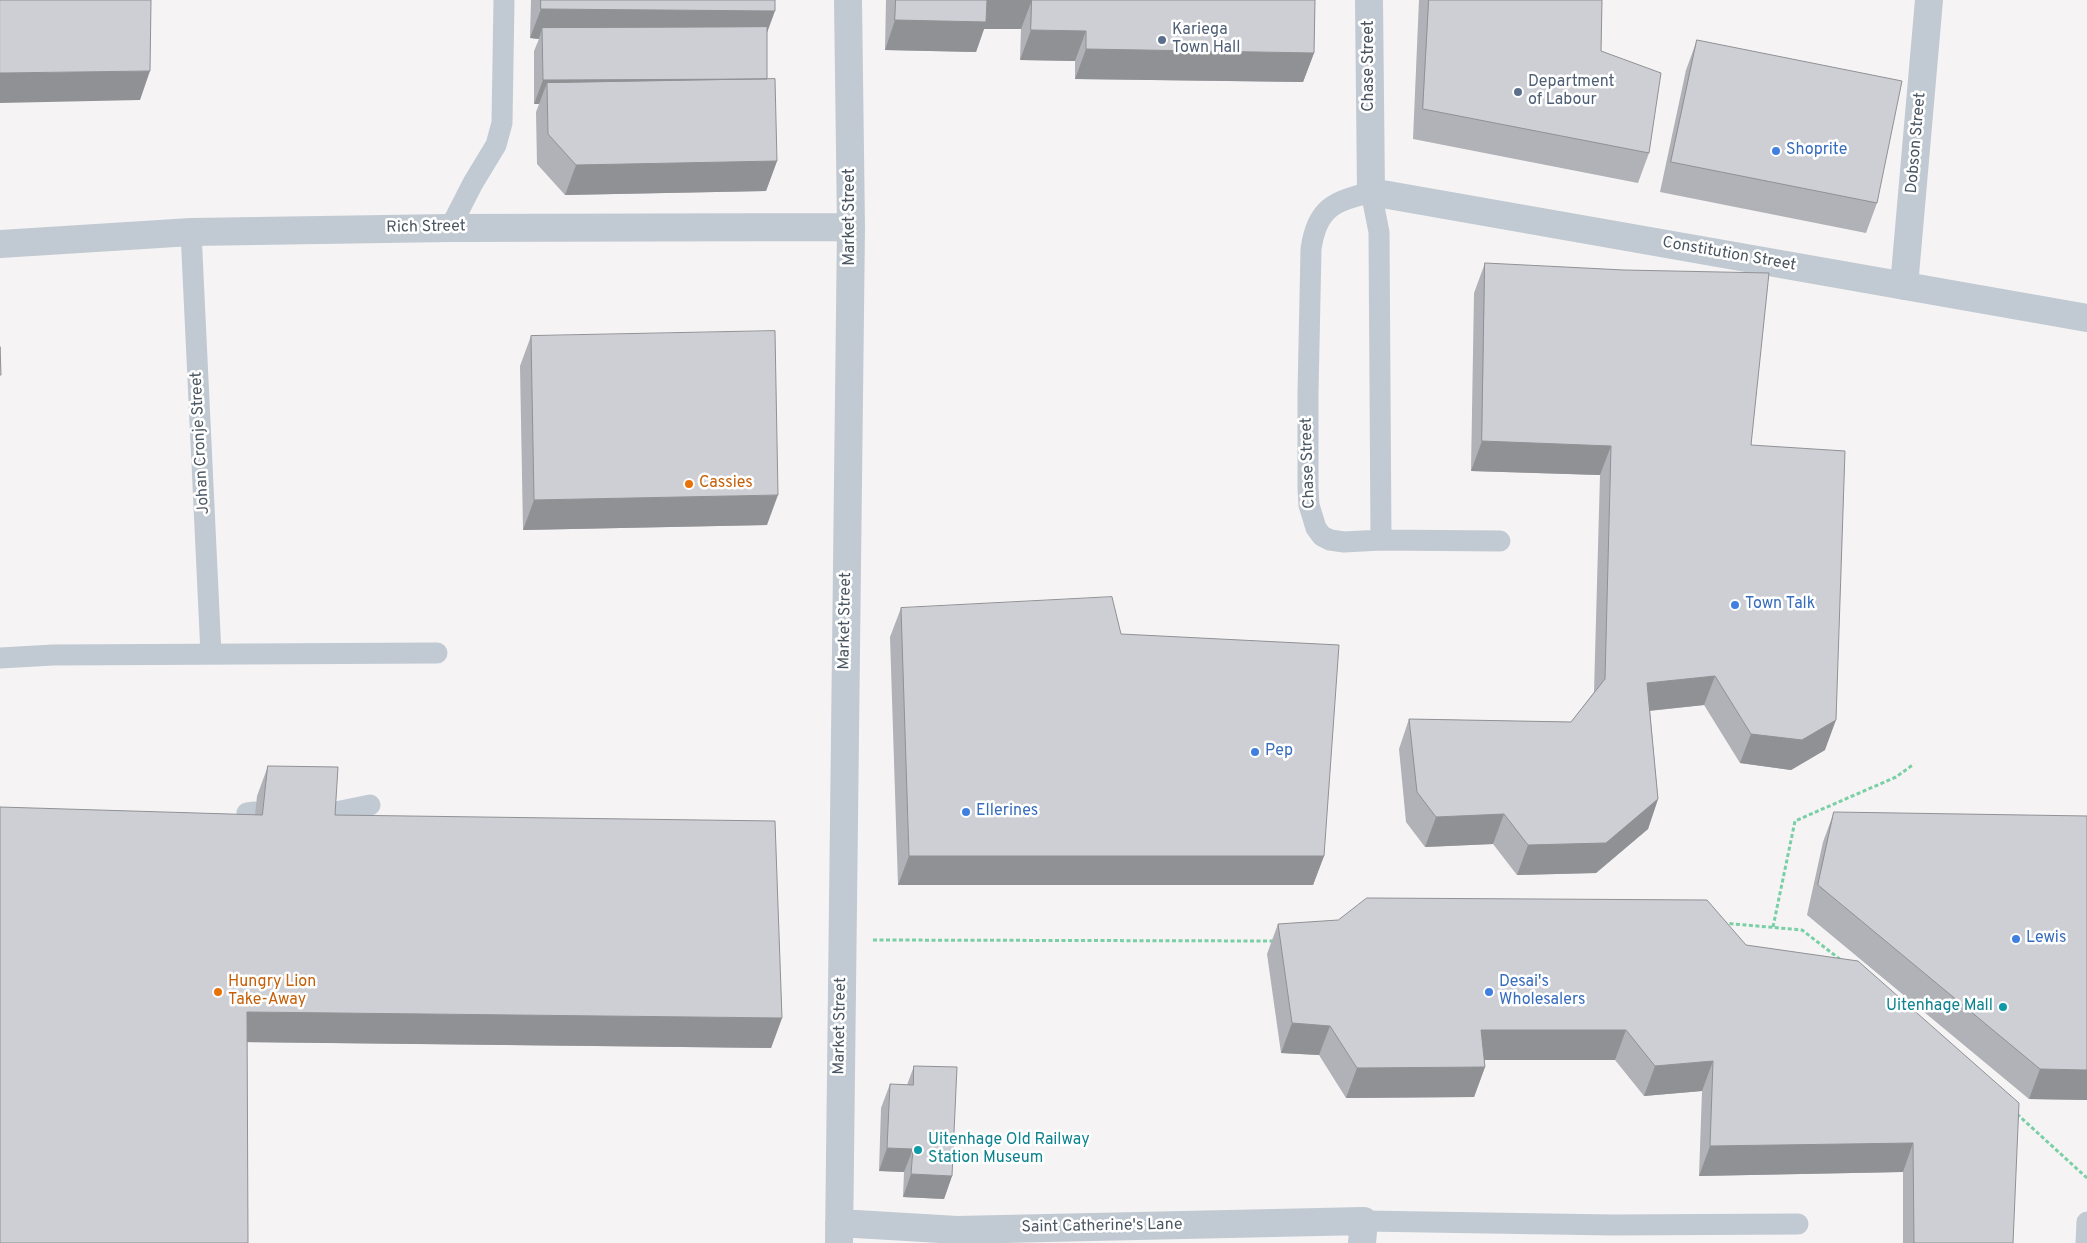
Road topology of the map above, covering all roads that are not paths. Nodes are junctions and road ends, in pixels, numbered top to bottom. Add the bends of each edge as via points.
1 (504, 0) edge
2 (848, 0) edge
3 (1369, 0) edge
4 (1929, 0) edge
5 (1371, 192) junction
6 (851, 227) junction
7 (450, 228) junction
8 (191, 232) junction
9 (0, 244) edge
10 (1904, 286) junction
11 (2087, 318) edge
12 (1381, 540) junction
13 (1500, 541) dead end
14 (212, 654) junction
15 (437, 654) dead end
16 (0, 658) edge
17 (370, 805) dead end
18 (326, 814) edge
19 (2087, 1222) edge
20 (1798, 1224) dead end
21 (1363, 1232) edge
22 (839, 1233) edge
23 (2086, 1243) edge

1 - 7 lane via 502,123 496,145
2 - 6 street, Market Street
3 - 5 street, Chase Street
4 - 10 street, Dobson Street
5 - 10 street, Constitution Street
5 - 12 lane, Chase Street via 1379,232
5 - 12 lane, Chase Street via 1328,209 1320,217 1313,235 1308,393 1309,505 1316,528 1330,540
6 - 7 street, Rich Street
6 - 22 street, Market Street
7 - 8 street, Rich Street
8 - 9 street, Rich Street
8 - 14 lane, Johan Cronje Street
10 - 11 street, Constitution Street
12 - 13 lane
14 - 15 lane
14 - 16 lane
17 - 18 lane
19 - 23 lane
20 - 21 lane
21 - 22 street, Saint Catherine's Lane via 957,1230

